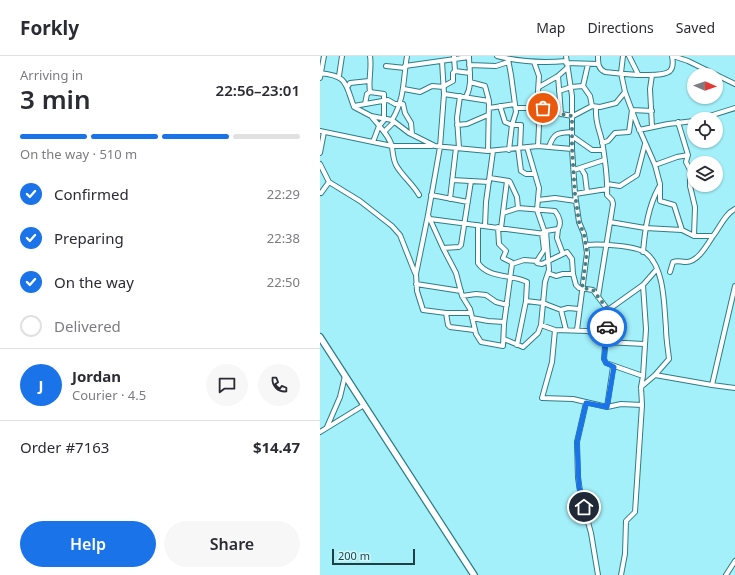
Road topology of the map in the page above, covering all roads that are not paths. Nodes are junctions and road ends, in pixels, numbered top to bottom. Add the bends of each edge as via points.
1 (324, 56) edge
2 (342, 56) edge
3 (370, 56) edge
4 (407, 56) edge
5 (438, 56) edge
6 (497, 56) edge
7 (598, 56) edge
8 (623, 56) edge
9 (629, 56) edge
10 (673, 56) edge
11 (469, 57) edge
12 (454, 58) edge
13 (507, 59) edge
14 (533, 60) edge
15 (566, 60) edge
16 (441, 61) junction
17 (588, 64) junction
18 (598, 64) junction
19 (469, 65) junction
20 (386, 66) dead end
21 (405, 67) junction
22 (567, 68) junction
23 (455, 71) junction
24 (470, 73) junction
25 (621, 73) junction
26 (320, 74) edge
27 (638, 74) junction
28 (652, 75) junction
29 (339, 76) junction
30 (558, 76) junction
31 (369, 81) junction
32 (470, 82) junction
33 (735, 84) edge
34 (348, 86) junction
35 (444, 86) junction
36 (583, 86) junction
37 (539, 87) junction
38 (571, 87) junction
39 (404, 89) junction
40 (559, 91) junction
41 (370, 92) junction
42 (625, 92) junction
43 (444, 94) junction
44 (460, 96) junction
45 (468, 96) junction
46 (384, 101) junction
47 (489, 101) junction
48 (365, 104) junction
49 (400, 104) junction
50 (500, 106) junction
51 (515, 106) junction
52 (354, 107) junction
53 (537, 107) junction
54 (594, 107) junction
55 (489, 108) junction
56 (735, 108) edge
57 (632, 110) junction
58 (652, 111) junction
59 (722, 112) edge
60 (561, 114) junction
61 (488, 115) junction
62 (371, 116) junction
63 (572, 116) junction
64 (384, 119) junction
65 (393, 121) junction
66 (687, 121) edge
67 (678, 122) junction
68 (457, 125) junction
69 (512, 125) junction
70 (379, 126) junction
71 (652, 127) junction
72 (640, 130) junction
73 (322, 131) edge
74 (384, 132) junction
75 (412, 134) junction
76 (572, 134) junction
77 (373, 142) junction
78 (602, 143) junction
79 (645, 144) junction
80 (392, 146) junction
81 (437, 146) junction
82 (538, 146) junction
83 (528, 147) junction
84 (549, 147) junction
85 (458, 148) junction
86 (519, 148) junction
87 (572, 149) junction
88 (509, 150) junction
89 (603, 150) junction
90 (488, 151) junction
91 (493, 151) junction
92 (320, 153) edge
93 (688, 155) junction
94 (604, 160) junction
95 (320, 164) edge
96 (655, 165) junction
97 (581, 168) junction
98 (574, 170) junction
99 (534, 174) junction
100 (452, 180) junction
101 (490, 180) junction
102 (471, 181) junction
103 (507, 181) junction
104 (329, 182) junction
105 (660, 184) junction
106 (607, 187) junction
107 (587, 192) junction
108 (321, 193) dead end
109 (419, 194) dead end
110 (575, 194) junction
111 (431, 195) junction
112 (450, 199) junction
113 (538, 200) junction
114 (576, 201) junction
115 (468, 202) junction
116 (518, 208) junction
117 (735, 209) edge
118 (537, 210) junction
119 (503, 213) junction
120 (429, 217) junction
121 (610, 222) junction
122 (465, 223) junction
123 (478, 225) junction
124 (485, 226) junction
125 (500, 228) junction
126 (645, 228) junction
127 (558, 230) junction
128 (682, 230) junction
129 (545, 232) junction
130 (694, 236) junction
131 (713, 236) junction
132 (557, 238) junction
133 (607, 244) junction
134 (586, 245) junction
135 (443, 248) junction
136 (545, 249) junction
137 (643, 252) junction
138 (563, 254) junction
139 (537, 261) junction
140 (549, 261) junction
141 (512, 264) junction
142 (657, 269) junction
143 (670, 272) dead end
144 (548, 273) junction
145 (416, 274) junction
146 (573, 274) junction
147 (511, 277) junction
148 (416, 284) junction
149 (643, 285) junction
150 (735, 286) edge
151 (582, 288) junction
152 (461, 293) junction
153 (598, 297) junction
154 (526, 301) junction
155 (543, 303) junction
156 (506, 305) junction
157 (579, 309) junction
158 (561, 310) junction
159 (608, 310) junction
160 (446, 313) junction
161 (471, 316) junction
162 (504, 322) junction
163 (541, 326) junction
164 (474, 330) junction
165 (555, 330) junction
166 (566, 330) junction
167 (577, 330) junction
168 (320, 337) edge
169 (504, 339) junction
170 (606, 342) junction
171 (644, 344) junction
172 (517, 345) junction
173 (614, 367) junction
174 (655, 375) junction
175 (345, 376) junction
176 (643, 376) junction
177 (712, 384) junction
178 (641, 387) junction
179 (735, 388) edge
180 (586, 403) junction
181 (364, 405) junction
182 (642, 406) junction
183 (607, 407) junction
184 (327, 427) junction
185 (320, 432) edge
186 (735, 561) edge
187 (474, 575) edge
188 (598, 575) edge
189 (620, 575) edge
190 (726, 575) edge

1 - 26 street
2 - 29 street
3 - 31 street
4 - 21 street
5 - 16 street
6 - 13 street
7 - 18 street
8 - 25 street
9 - 27 street
10 - 28 street via 673,64 668,72
10 - 33 street
11 - 12 street
11 - 19 street
12 - 16 street
12 - 23 street
13 - 14 street
13 - 19 street via 496,66
13 - 51 street via 512,75
14 - 15 street
14 - 37 street via 539,76
15 - 17 street
15 - 22 street
16 - 21 street
16 - 35 street
17 - 18 street
17 - 36 street
18 - 25 street via 603,71
19 - 24 street
20 - 21 street
21 - 39 street
22 - 30 street
22 - 38 street
23 - 24 street
23 - 35 street via 452,73 453,82
24 - 32 street
25 - 27 street
25 - 42 street
26 - 29 street
27 - 28 street
28 - 58 street
29 - 34 street
30 - 37 street
30 - 40 street
31 - 34 street via 352,82
31 - 41 street
32 - 45 street
32 - 47 street via 484,86
34 - 52 street
35 - 39 street via 432,86 420,92
35 - 43 street
36 - 38 street
36 - 54 street
37 - 53 street
38 - 40 street
38 - 63 street
39 - 49 street
40 - 60 street
41 - 46 street via 384,94
41 - 48 street
42 - 54 street via 616,103
42 - 57 street
43 - 44 street
43 - 81 street
44 - 45 street
44 - 68 street
45 - 47 street
46 - 48 street
46 - 49 street
46 - 64 street
47 - 55 street
48 - 52 street
49 - 65 street
49 - 75 street via 404,104 404,112 411,124
50 - 51 street
50 - 55 street
50 - 69 street via 505,122
51 - 53 street
51 - 69 street via 516,115
52 - 62 street
53 - 60 street
53 - 82 street
54 - 63 street
54 - 78 street
55 - 61 street
56 - 59 street
57 - 58 street
57 - 72 street
57 - 78 street via 629,132 615,133 608,141
58 - 71 street
60 - 63 street
61 - 68 street via 467,124
61 - 90 street
62 - 64 street
62 - 70 street
63 - 76 street
64 - 65 street
64 - 70 street
65 - 74 street
65 - 75 street
66 - 67 street
67 - 71 street
67 - 93 street
68 - 85 street
69 - 86 street via 521,127
69 - 88 street
70 - 74 street
70 - 77 street
71 - 72 street
72 - 79 street
73 - 77 street
73 - 92 street
74 - 80 street
75 - 81 street
76 - 84 street via 557,134 552,138
76 - 87 street
76 - 89 street via 592,150
77 - 80 street
78 - 89 street
79 - 96 street
79 - 106 street via 638,175 620,186
80 - 81 street
80 - 109 street via 396,165
81 - 85 street
81 - 111 street
82 - 83 street
82 - 84 street
83 - 86 street
83 - 99 street
84 - 87 street
85 - 90 street
85 - 100 street
86 - 88 street
86 - 99 street via 522,171
87 - 98 street
88 - 91 street
89 - 94 street
90 - 91 street
91 - 101 street
93 - 96 street
93 - 130 street via 686,162 690,170 691,194 695,206
94 - 97 street
94 - 106 street
95 - 104 street
96 - 105 street
97 - 98 street
97 - 107 street via 586,175
98 - 110 street
99 - 113 street via 539,188
100 - 102 street
100 - 112 street
101 - 102 street
101 - 103 street
101 - 124 street
102 - 115 street
103 - 116 street via 510,182 517,197
103 - 119 street
104 - 108 street
104 - 145 street via 360,201 392,226 400,236
105 - 126 street via 653,198
105 - 128 street via 660,202 674,205
106 - 107 street
106 - 121 street via 608,196 613,204
107 - 110 street
110 - 114 street
111 - 112 street
111 - 120 street
112 - 115 street
113 - 114 street via 555,198
113 - 118 street
114 - 134 street
115 - 122 street
116 - 118 street
116 - 119 street
117 - 131 street via 729,212
118 - 127 street via 555,210 560,224
118 - 129 street
119 - 125 street
120 - 122 street
120 - 135 street
120 - 145 street
121 - 126 street
121 - 133 street
122 - 123 street
122 - 135 street via 460,247
123 - 124 street
123 - 147 street via 478,263 488,271
124 - 125 street
125 - 129 street
125 - 141 street via 499,244 506,251 503,258
126 - 128 street
126 - 137 street
127 - 129 street
127 - 132 street
128 - 130 street
129 - 132 street
129 - 136 street
130 - 131 street
131 - 143 street via 694,260 673,262
132 - 138 street
133 - 134 street
133 - 137 street
133 - 153 street
134 - 151 street
135 - 152 street via 456,273
136 - 139 street
136 - 140 street
137 - 142 street via 650,257
138 - 140 street
138 - 146 street via 567,252 572,259
139 - 140 street via 539,264
139 - 141 street via 524,260
140 - 144 street
141 - 147 street
142 - 149 street
142 - 174 street via 663,291 669,359
144 - 146 street via 556,276
144 - 155 street
145 - 148 street
146 - 151 street via 576,285
147 - 154 street via 528,282
147 - 156 street
148 - 152 street
148 - 160 street via 423,310
149 - 159 street
149 - 171 street via 646,317
150 - 177 street
151 - 153 street via 592,289
151 - 157 street
152 - 156 street via 486,295
152 - 161 street via 468,304
153 - 159 street
154 - 155 street
154 - 172 street
155 - 158 street
155 - 163 street
156 - 162 street
157 - 158 street
157 - 167 street
158 - 166 street
159 - 170 street
160 - 161 street
160 - 164 street via 450,327
161 - 162 street
161 - 164 street
162 - 169 street
163 - 165 street
163 - 172 street via 538,333 524,346
164 - 169 street via 483,342 502,346
165 - 166 street
165 - 180 street via 552,362 542,398 573,399
166 - 167 street
167 - 170 street via 590,332
168 - 175 highway
169 - 172 street
170 - 171 street
170 - 173 street via 605,361
171 - 176 street
173 - 176 street
173 - 183 street
174 - 177 street
174 - 178 street
175 - 181 highway
175 - 184 street via 340,397
176 - 178 street
177 - 179 street
178 - 182 street
180 - 183 street
180 - 188 street via 577,442 578,478 592,533
181 - 184 street
181 - 187 highway
182 - 183 street via 621,404
182 - 189 street via 635,512 626,521
184 - 185 street
186 - 190 street

